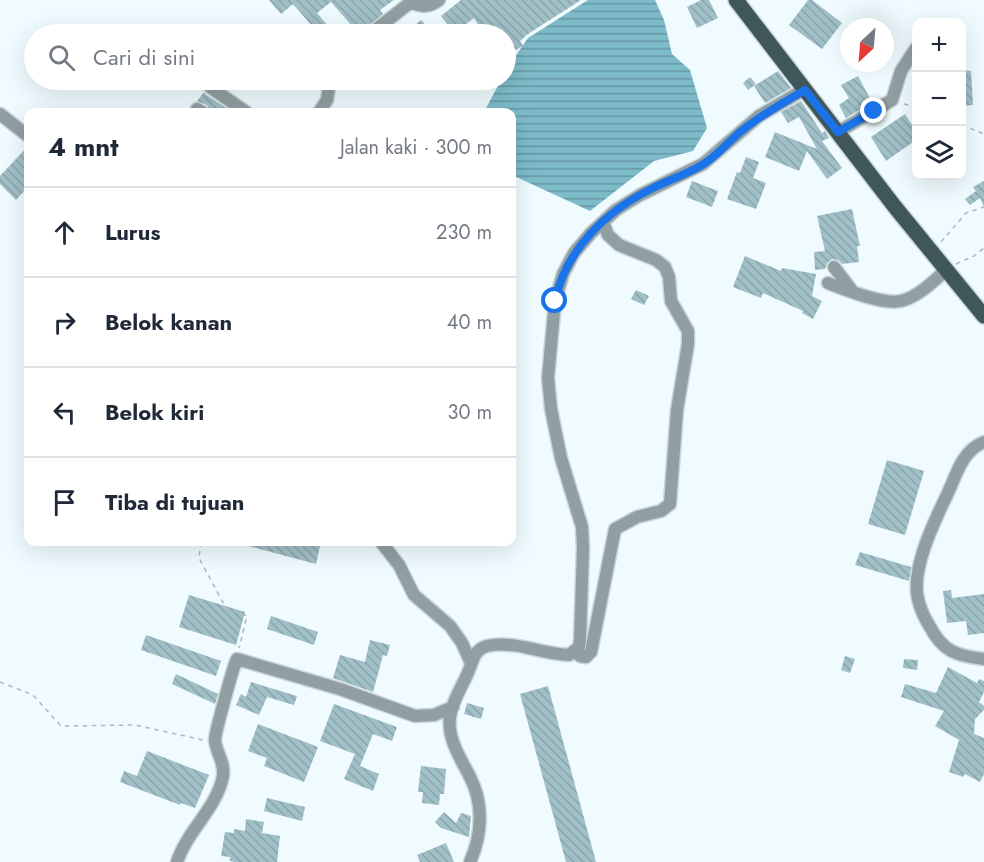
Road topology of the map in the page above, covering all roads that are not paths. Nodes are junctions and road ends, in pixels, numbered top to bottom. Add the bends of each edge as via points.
1 (439, 0) edge
2 (736, 0) edge
3 (410, 1) edge
4 (382, 24) edge
5 (912, 54) edge
6 (214, 90) edge
7 (328, 90) edge
8 (805, 90) junction
9 (240, 108) edge
10 (322, 108) edge
11 (0, 114) edge
12 (838, 132) junction
13 (24, 133) edge
14 (603, 222) junction
15 (834, 267) dead end
16 (947, 269) junction
17 (828, 283) dead end
18 (853, 292) junction
19 (984, 316) edge
20 (984, 442) edge
21 (384, 546) edge
22 (575, 652) junction
23 (984, 659) edge
24 (471, 663) junction
25 (453, 707) junction
26 (177, 862) edge
27 (470, 862) edge

1 - 3 street via 424,7
2 - 8 main road
3 - 4 street
5 - 12 street via 901,71 892,100
6 - 9 street
7 - 10 street
8 - 12 main road
8 - 14 street via 759,116 703,164 640,195
11 - 13 street
12 - 16 main road
14 - 22 street via 574,253 560,281 549,366 549,394 558,444 582,527 581,632
14 - 22 street via 608,235 619,245 665,267 670,297 689,340 677,410 671,501 665,509 615,529 591,652 586,657
15 - 18 street
16 - 18 street via 915,295 901,301
16 - 19 main road
17 - 18 street
20 - 23 street via 971,449 955,476 926,543 916,590 927,621 944,647
21 - 24 street via 414,595 450,626
22 - 24 street via 561,655 516,646 488,646 479,649
24 - 25 street
25 - 26 street via 434,715 415,716 340,689 241,659 236,661 216,735 223,776
25 - 27 street via 452,739 475,788 480,816

